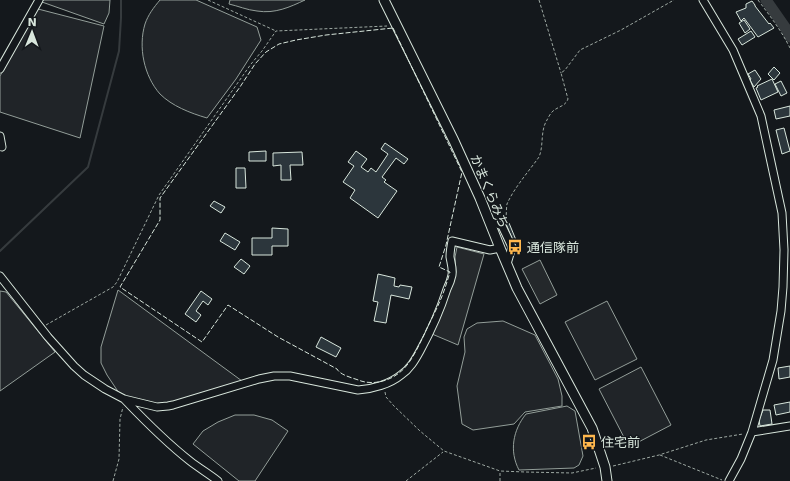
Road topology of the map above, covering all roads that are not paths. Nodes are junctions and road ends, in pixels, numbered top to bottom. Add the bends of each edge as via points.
1 (40, 0) edge
2 (384, 0) edge
3 (704, 0) edge
4 (0, 69) edge
5 (0, 136) edge
6 (2, 147) dead end
7 (489, 221) junction
8 (500, 248) junction
9 (507, 264) junction
10 (0, 276) edge
11 (124, 399) junction
12 (144, 404) junction
13 (140, 416) junction
14 (790, 426) edge
15 (752, 432) junction
16 (218, 481) edge
17 (607, 481) edge
18 (729, 481) edge

1 - 4 street
2 - 7 main road, かまくらみち via 454,141
3 - 15 street via 733,50 761,116 782,213 784,250 780,319 773,360
5 - 6 street
7 - 8 main road, かまくらみち
7 - 9 street via 502,226 512,247
8 - 9 main road, かまくらみち
8 - 12 street via 490,250 452,242 452,276 426,340 408,369 382,385 358,390 290,376 274,376 168,406
9 - 17 main road, かまくらみち via 592,428
10 - 11 street via 74,366 105,389
11 - 12 street
11 - 13 street
12 - 13 street via 139,407
13 - 16 street via 178,451
14 - 15 street
15 - 18 street

